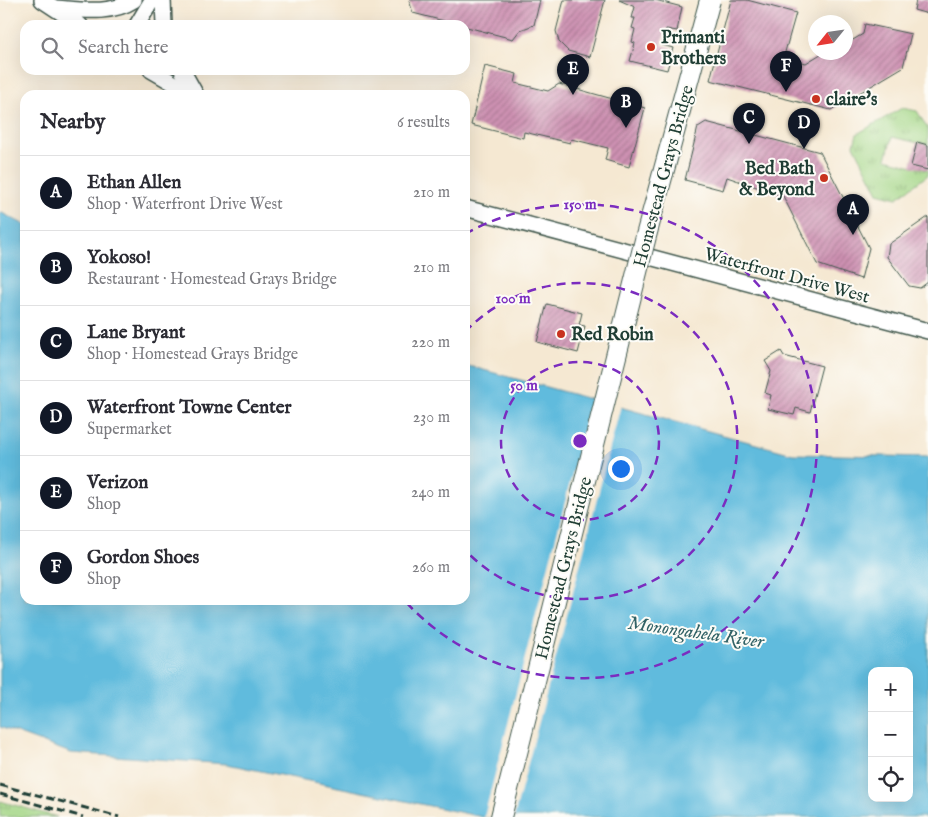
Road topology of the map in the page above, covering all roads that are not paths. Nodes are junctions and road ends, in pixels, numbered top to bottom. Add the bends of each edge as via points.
1 (42, 0) edge
2 (134, 0) edge
3 (152, 0) edge
4 (163, 0) edge
5 (710, 0) edge
6 (55, 8) junction
7 (73, 20) edge
8 (139, 20) edge
9 (164, 20) edge
10 (160, 75) edge
11 (185, 75) edge
12 (186, 90) edge
13 (192, 90) edge
14 (470, 209) edge
15 (928, 331) edge
16 (501, 817) edge

1 - 6 street
2 - 6 street via 90,11
3 - 8 street
4 - 9 street
5 - 16 main road, Homestead Grays Bridge, bridge via 646,236
6 - 7 street
10 - 12 street
11 - 13 street
14 - 15 street, Waterfront Drive West

